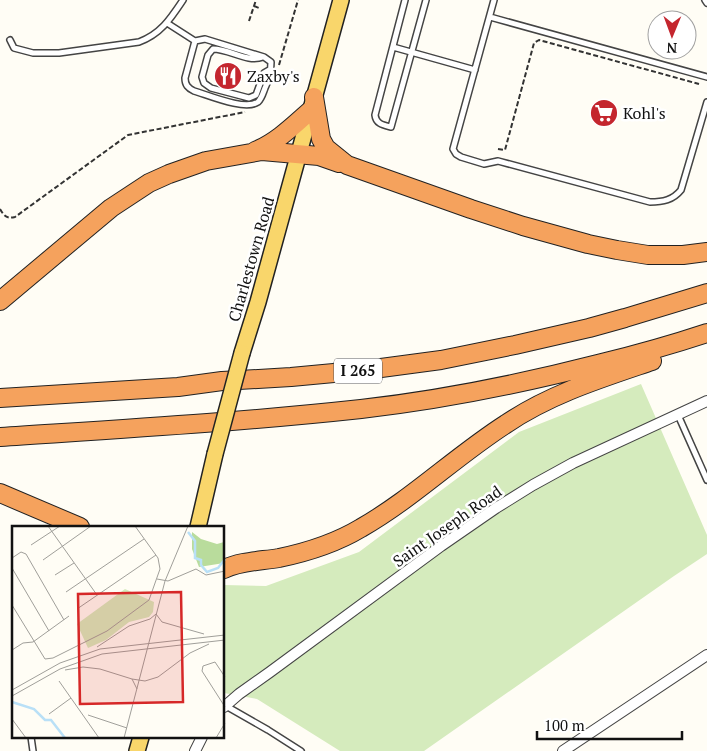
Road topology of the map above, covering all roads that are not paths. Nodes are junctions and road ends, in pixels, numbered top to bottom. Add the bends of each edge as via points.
1 (183, 0) edge
2 (341, 0) edge
3 (405, 0) edge
4 (426, 0) edge
5 (494, 0) edge
6 (490, 17) junction
7 (167, 23) junction
8 (10, 40) dead end
9 (195, 41) junction
10 (393, 47) junction
11 (412, 53) junction
12 (264, 57) junction
13 (271, 69) junction
14 (475, 70) junction
15 (707, 77) edge
16 (707, 102) edge
17 (313, 104) junction
18 (253, 152) junction
19 (299, 154) junction
20 (347, 165) junction
21 (707, 252) edge
22 (707, 293) edge
23 (0, 301) edge
24 (707, 333) edge
25 (707, 339) edge
26 (0, 398) edge
27 (707, 401) edge
28 (678, 414) junction
29 (0, 437) edge
30 (705, 469) edge
31 (707, 480) edge
32 (0, 494) edge
33 (78, 526) edge
34 (198, 526) edge
35 (225, 562) edge
36 (244, 563) junction
37 (225, 568) edge
38 (707, 656) edge
39 (225, 705) edge
40 (225, 707) edge
41 (31, 738) edge
42 (142, 738) edge
43 (202, 738) edge
44 (577, 742) junction
45 (33, 751) edge
46 (137, 751) edge
47 (195, 751) edge
48 (300, 751) edge
49 (563, 751) edge
50 (583, 751) edge

1 - 7 lane
2 - 17 main road, Charlestown Road
3 - 10 lane
4 - 11 lane
5 - 6 lane
6 - 14 lane
6 - 15 lane
7 - 8 lane via 139,42 59,53 34,53 14,48
7 - 9 lane
9 - 12 lane via 204,39
9 - 13 lane via 185,78 194,91 236,103 252,104 262,97
10 - 11 lane
10 - 11 lane via 375,115 380,124 391,127
11 - 14 lane
12 - 13 lane via 271,62
12 - 13 lane via 256,60 220,49 213,50 208,54 202,77 204,83 211,88 249,98 256,95 264,73
14 - 16 lane via 453,149 456,154 484,164 498,161 650,202 671,199 681,190
17 - 18 highway via 288,130
17 - 19 main road, Charlestown Road
17 - 20 highway via 326,148
18 - 19 highway
18 - 23 highway via 206,161 149,183 111,208
19 - 20 highway via 319,156
19 - 34 main road, Charlestown Road, bridge via 242,353
20 - 21 highway via 480,212 588,244 648,255
22 - 26 highway, I 265 via 589,328 441,360 178,388
24 - 29 highway, I 265 via 632,356 444,398 279,417
25 - 36 highway via 674,354 583,385 531,409 484,439 381,516 340,539 300,554
27 - 28 street, Saint Joseph Road
28 - 30 lane
28 - 39 street, Saint Joseph Road via 533,484 441,546
30 - 31 lane
32 - 33 highway
35 - 36 highway
36 - 37 highway
38 - 44 street
40 - 48 lane
41 - 45 lane
42 - 46 main road
43 - 47 street
44 - 49 street
44 - 50 street

